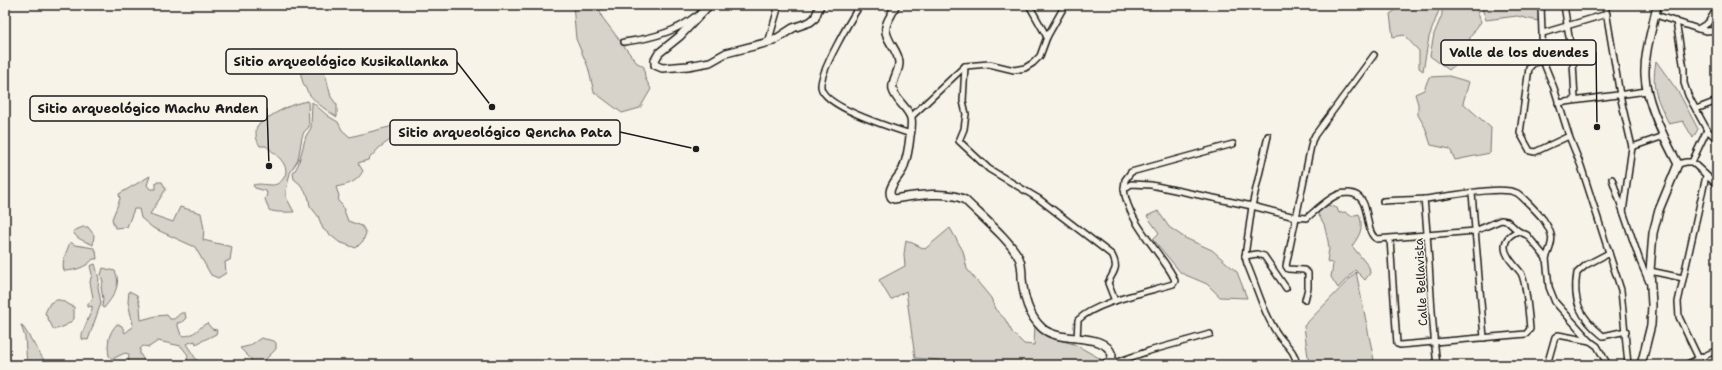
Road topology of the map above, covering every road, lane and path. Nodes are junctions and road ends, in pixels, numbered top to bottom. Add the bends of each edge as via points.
1 (777, 5) edge
2 (820, 5) edge
3 (860, 5) edge
4 (895, 5) edge
5 (1029, 5) edge
6 (1065, 5) edge
7 (1541, 5) edge
8 (1564, 5) edge
9 (1605, 5) edge
10 (1657, 5) edge
11 (709, 6) edge
12 (1717, 8) edge
13 (1607, 14) junction
14 (1656, 15) junction
15 (1676, 21) junction
16 (1568, 24) junction
17 (1698, 28) junction
18 (1717, 30) edge
19 (1542, 33) junction
20 (1047, 37) junction
21 (624, 42) dead end
22 (768, 43) junction
23 (1374, 55) dead end
24 (1544, 61) junction
25 (965, 66) junction
26 (1647, 91) junction
27 (1620, 95) junction
28 (1575, 99) junction
29 (1717, 101) edge
30 (1558, 103) junction
31 (1696, 109) junction
32 (911, 117) junction
33 (1707, 130) junction
34 (911, 134) junction
35 (1268, 136) dead end
36 (1569, 136) junction
37 (1664, 136) junction
38 (1717, 139) edge
39 (1233, 144) dead end
40 (1632, 147) junction
41 (1692, 162) junction
42 (1678, 164) junction
43 (1706, 176) junction
44 (1612, 179) dead end
45 (1717, 185) edge
46 (1124, 188) junction
47 (1472, 193) junction
48 (1424, 199) junction
49 (1383, 201) dead end
50 (1252, 206) junction
51 (1623, 213) junction
52 (1295, 217) junction
53 (1474, 231) junction
54 (1518, 231) junction
55 (1428, 236) junction
56 (1390, 239) junction
57 (1609, 253) junction
58 (1245, 256) junction
59 (1546, 258) junction
60 (1650, 271) junction
61 (1683, 278) junction
62 (1650, 283) junction
63 (1286, 288) dead end
64 (1305, 300) dead end
65 (1115, 301) junction
66 (1626, 331) junction
67 (1210, 334) dead end
68 (1484, 338) junction
69 (1077, 339) junction
70 (1590, 341) junction
71 (1434, 342) junction
72 (1717, 350) edge
73 (1699, 358) junction
74 (1116, 363) edge
75 (1102, 365) edge
76 (1296, 365) edge
77 (1437, 365) edge
78 (1547, 365) edge
79 (1608, 365) edge
80 (1628, 365) edge
81 (1641, 365) edge
82 (1684, 365) edge

1 - 22 street
2 - 22 main road via 815,18 810,22 793,28
3 - 34 street via 829,61 822,79 822,91 831,101 851,112
4 - 32 main road via 886,27 886,33 897,52 899,62 893,90
5 - 20 street
6 - 20 street
7 - 19 street
8 - 16 street
9 - 13 street
10 - 14 main road
11 - 21 street via 672,31
11 - 22 main road via 659,53 655,60 656,67 710,62 726,53
12 - 17 street via 1708,23
13 - 16 street
13 - 27 street
14 - 15 street
14 - 26 main road via 1645,74
15 - 17 street
15 - 31 street via 1684,83
16 - 19 street
16 - 28 street
17 - 18 street via 1707,31
19 - 24 street
20 - 25 street via 1040,56 1025,68 1014,70 989,64
23 - 52 street via 1312,141
24 - 30 street
24 - 36 street via 1534,63 1530,68 1520,133 1530,152
25 - 32 street
25 - 65 street via 963,101 966,114 959,141 989,169 1039,199 1112,255 1116,270 1108,283
26 - 27 street
26 - 37 main road
27 - 28 street
27 - 40 street
28 - 30 street
29 - 31 street
30 - 36 street
31 - 33 street
32 - 34 main road
33 - 38 street
33 - 41 street
34 - 69 main road via 902,169 891,186 891,198 951,195 965,200 1013,248 1019,259 1023,294 1035,320 1043,329
35 - 50 street
36 - 57 street
37 - 40 street
37 - 42 main road
39 - 46 street via 1131,172 1125,180
40 - 51 street
41 - 42 street
41 - 43 street
42 - 60 main road via 1659,210 1653,233
43 - 45 street
43 - 61 street
44 - 51 street
46 - 50 street via 1131,184 1151,185
46 - 65 street via 1125,198 1142,231 1175,281 1173,284
47 - 48 street
47 - 53 street
47 - 59 street via 1517,193 1549,228 1552,245
48 - 49 street
48 - 55 street, Calle Bellavista
50 - 52 street
50 - 58 street
51 - 62 street
52 - 56 street via 1307,218 1337,195 1353,194 1366,208 1373,237
52 - 64 street via 1286,266 1288,269 1304,270 1308,273
53 - 54 street via 1501,220 1507,221
53 - 55 street
53 - 68 street
54 - 59 street via 1527,235
54 - 68 street via 1506,240 1505,248 1522,275 1530,328 1526,334
55 - 56 street
55 - 71 street, Calle Bellavista
56 - 71 street via 1397,344
57 - 66 street via 1620,290
57 - 66 street via 1586,265 1577,273 1576,299 1589,324 1603,336
58 - 63 street via 1264,256
58 - 76 street via 1271,320 1279,336 1292,352
59 - 70 street via 1550,295
60 - 61 street
60 - 62 main road
61 - 73 street via 1678,302 1679,317
62 - 81 main road via 1651,325
65 - 69 street via 1086,313 1078,320
66 - 80 street
67 - 74 street
68 - 71 street
69 - 74 main road via 1095,340 1105,346 1111,351
70 - 78 street via 1558,335
70 - 79 street via 1601,350
71 - 77 street, Calle Bellavista
72 - 73 street
73 - 82 street
74 - 75 main road

